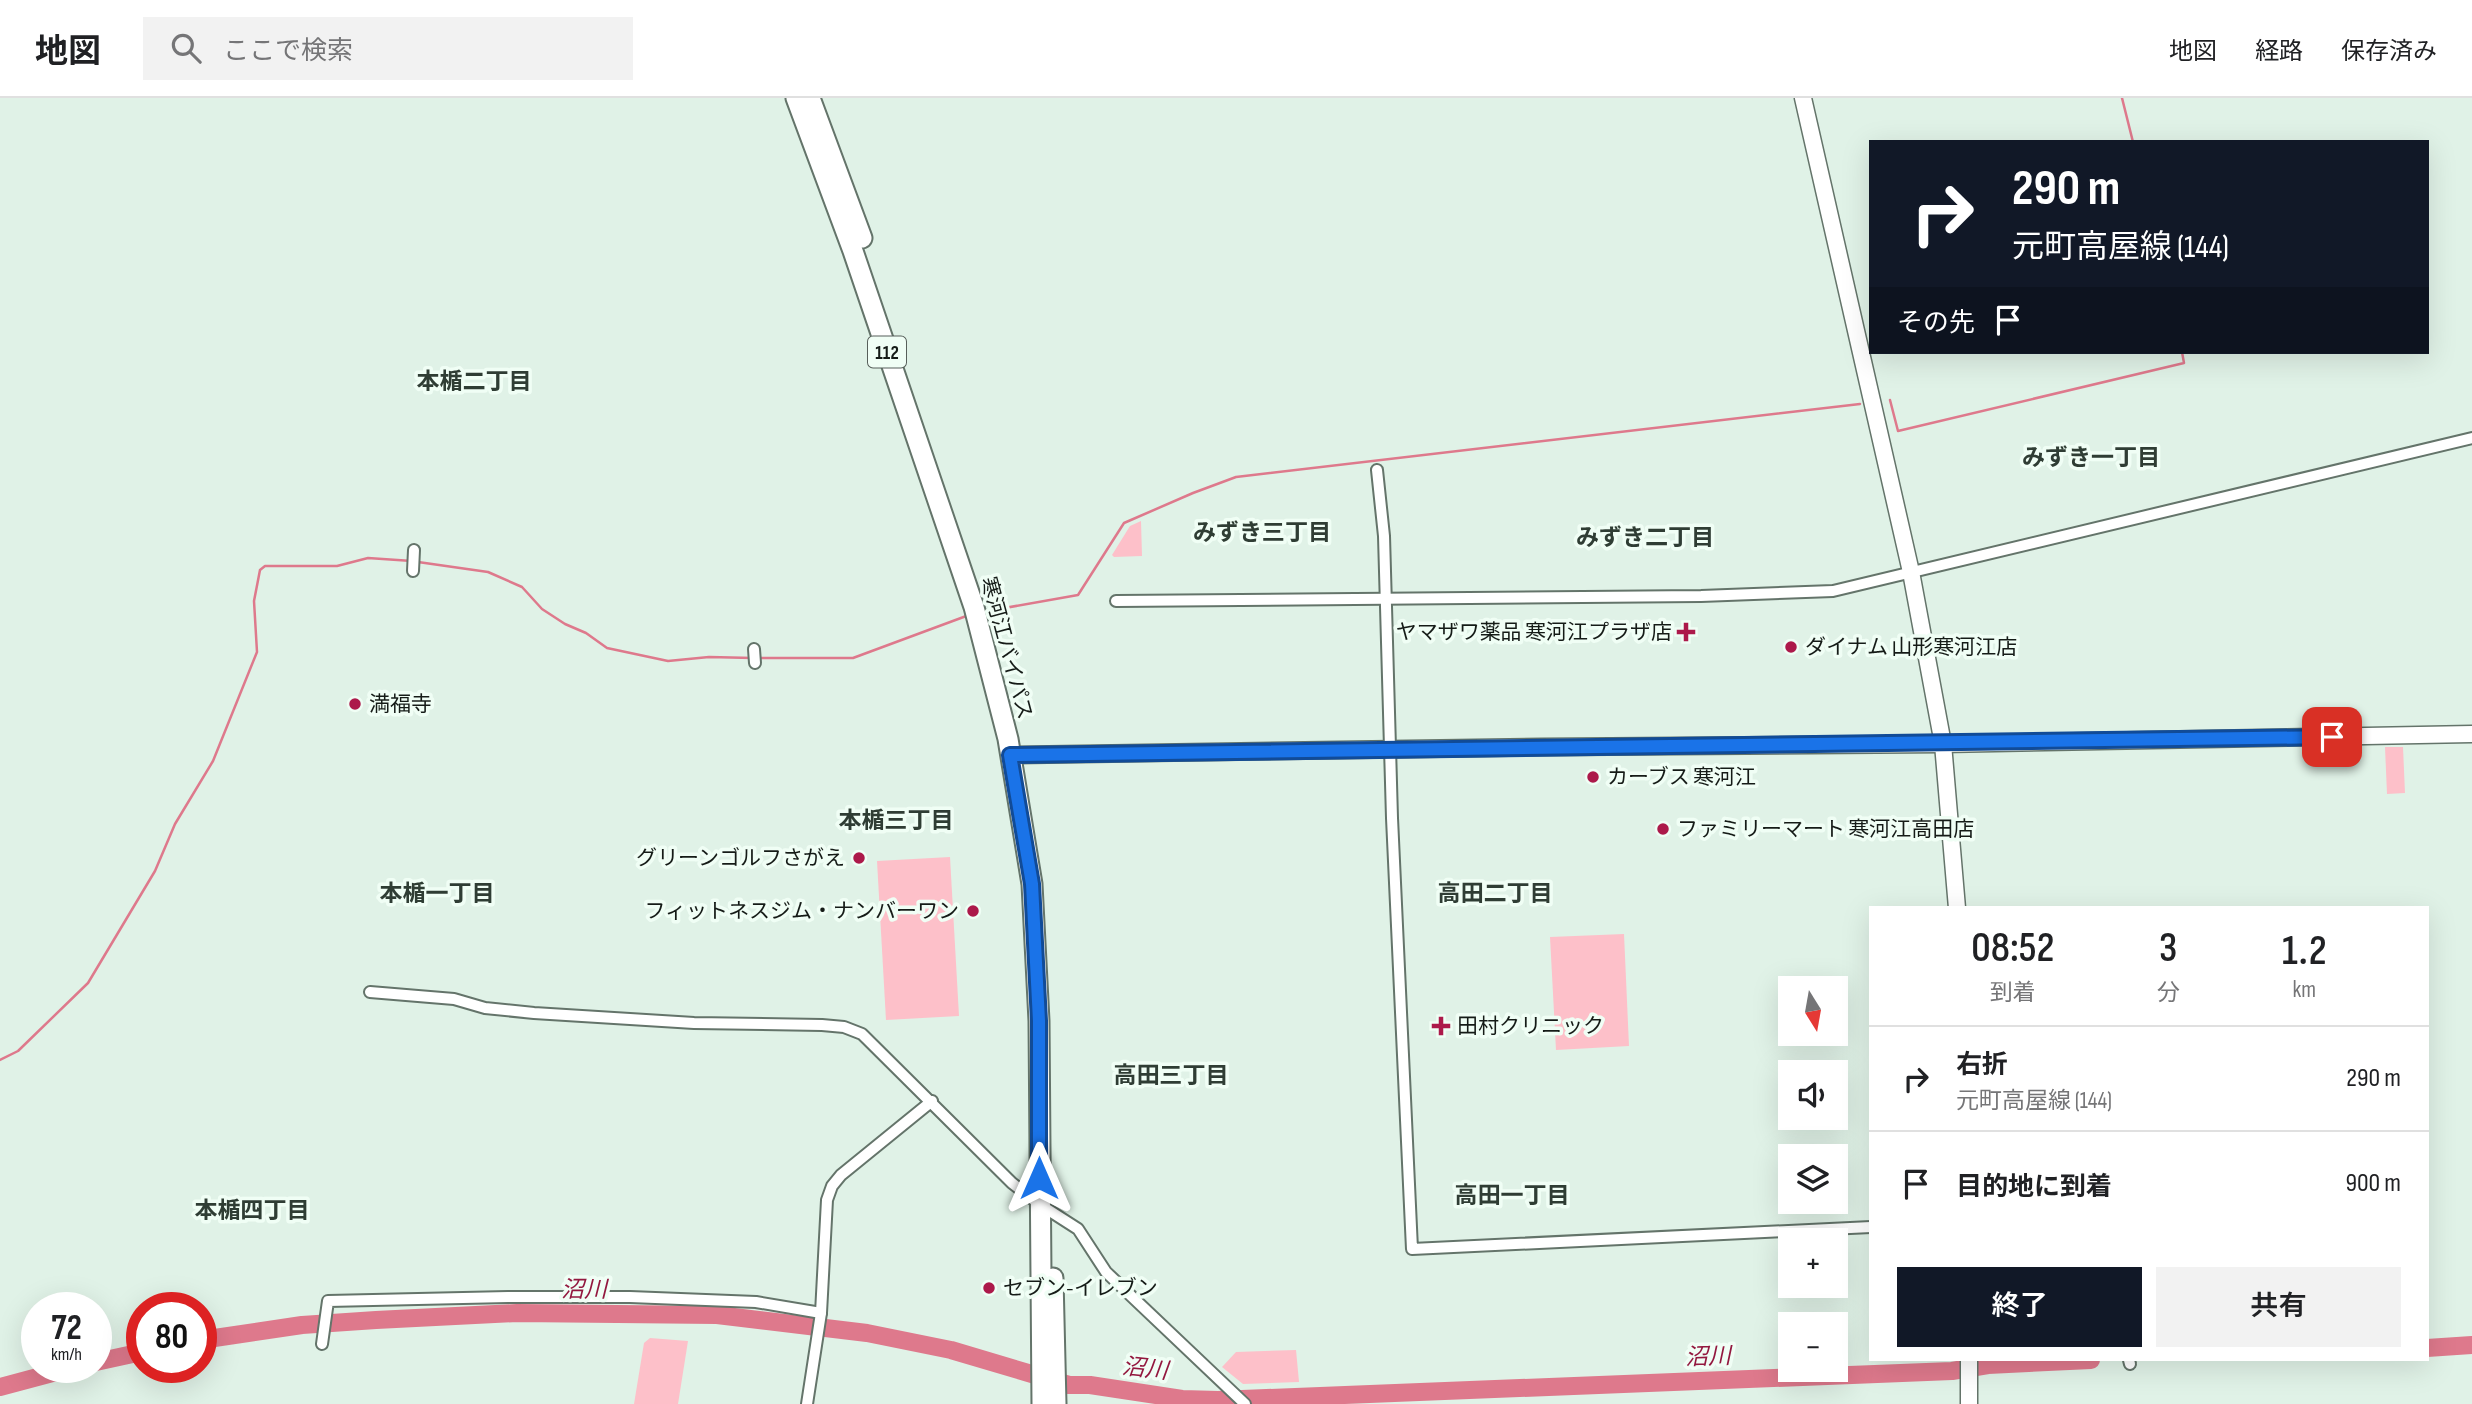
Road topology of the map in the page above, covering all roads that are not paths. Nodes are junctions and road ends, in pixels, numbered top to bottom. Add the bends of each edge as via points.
1 (796, 98) edge
2 (810, 98) edge
3 (1803, 98) edge
4 (2472, 438) edge
5 (1377, 470) dead end
6 (414, 550) dead end
7 (413, 571) dead end
8 (1911, 572) junction
9 (1387, 600) junction
10 (1116, 601) dead end
11 (982, 612) junction
12 (754, 649) dead end
13 (755, 663) dead end
14 (2472, 734) edge
15 (1942, 744) junction
16 (1390, 750) junction
17 (1016, 755) junction
18 (1956, 906) edge
19 (370, 992) dead end
20 (932, 1101) junction
21 (1045, 1207) junction
22 (1869, 1227) edge
23 (821, 1313) junction
24 (322, 1344) dead end
25 (1049, 1351) junction
26 (1969, 1361) edge
27 (807, 1404) edge
28 (1042, 1404) edge
29 (1056, 1404) edge
30 (1245, 1404) edge
31 (1969, 1404) edge

1 - 11 highway, 寒河江バイパス / 112
2 - 11 highway, 寒河江バイパス / 112 via 856,222
3 - 8 main road
4 - 8 street
5 - 9 street
6 - 7 street
8 - 9 street via 1833,591
8 - 15 main road
9 - 10 street
9 - 16 street
11 - 17 highway, 寒河江バイパス / 112 via 1009,688
12 - 13 street
14 - 15 main road
15 - 16 main road
15 - 18 main road
16 - 17 main road
16 - 22 street via 1412,1249
17 - 21 highway, 寒河江バイパス / 112 via 1042,882 1048,1019
19 - 20 street via 559,1015 844,1027 862,1034
20 - 21 street via 1012,1183
20 - 23 street via 832,1186 827,1200
21 - 25 highway, 寒河江バイパス / 112
21 - 30 street via 1078,1229 1106,1272
23 - 24 street via 756,1302 582,1296 328,1301
23 - 27 street
25 - 28 highway, 寒河江バイパス / 112
25 - 29 highway, 寒河江バイパス / 112
26 - 31 main road

